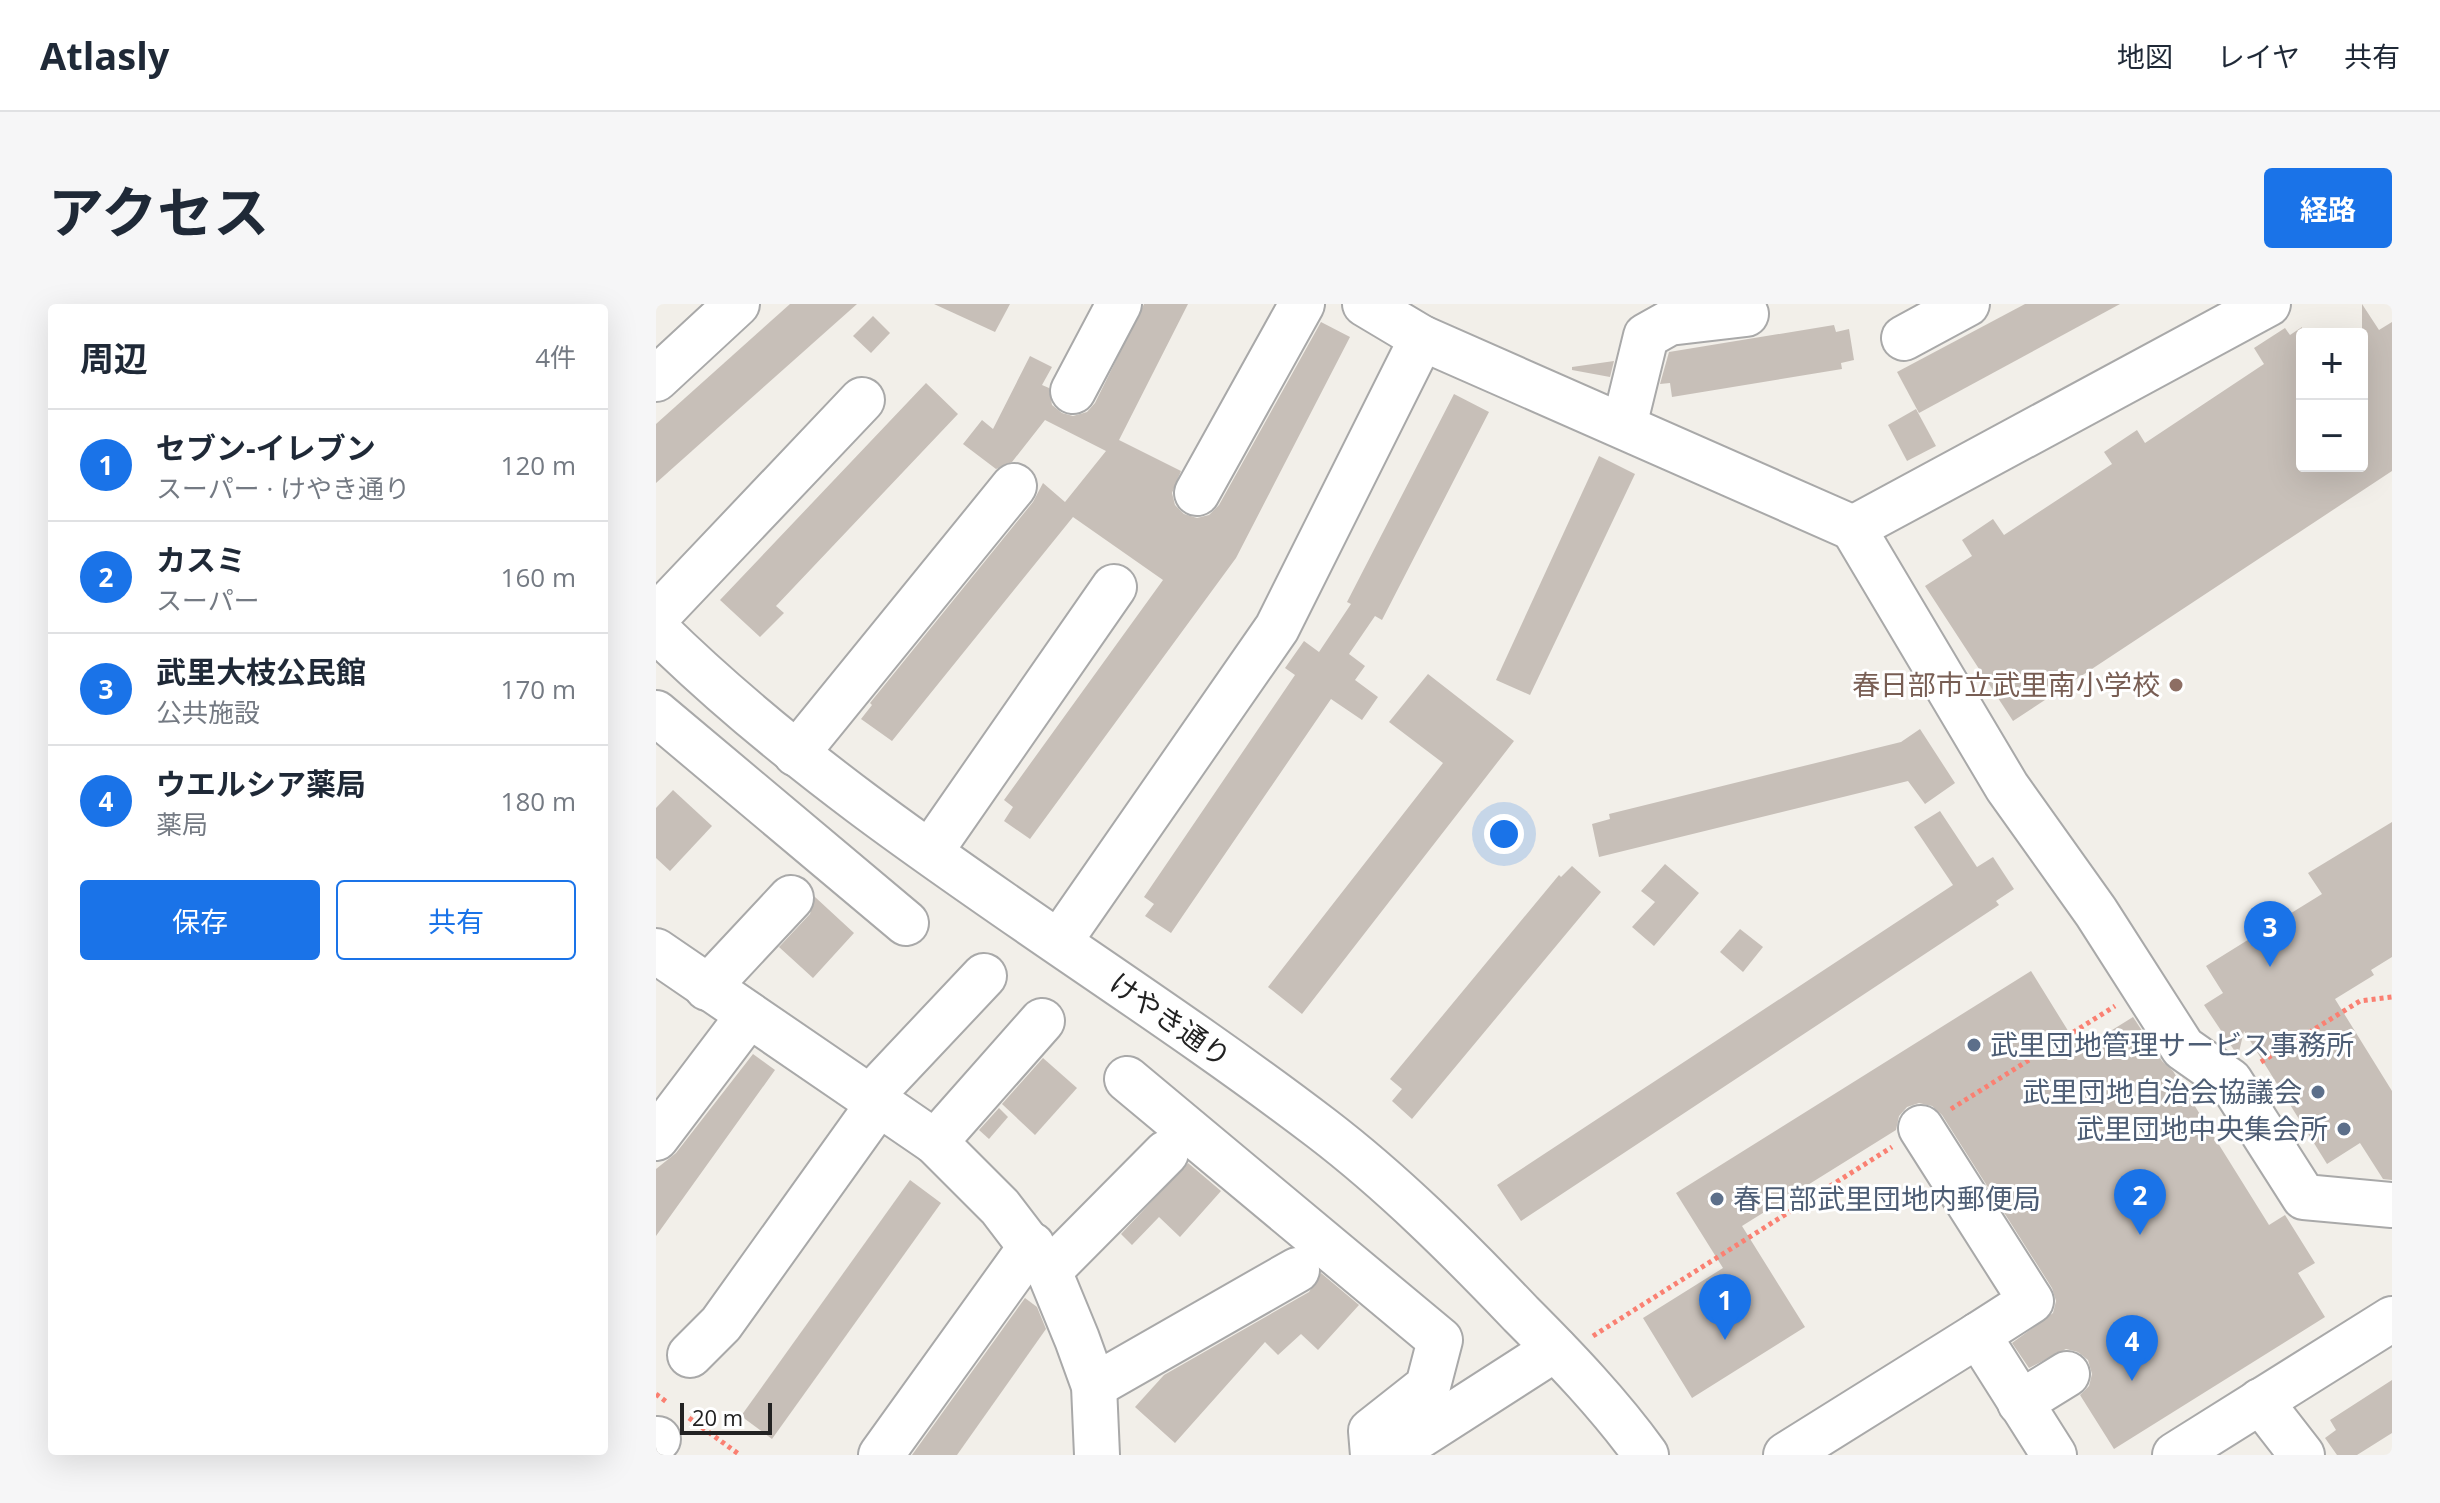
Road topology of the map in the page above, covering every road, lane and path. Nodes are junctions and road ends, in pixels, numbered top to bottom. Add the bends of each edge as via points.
1 (737, 304) edge
2 (1119, 304) edge
3 (1302, 304) edge
4 (1967, 304) edge
5 (2268, 304) edge
6 (1371, 305) edge
7 (1746, 314) dead end
8 (1422, 338) junction
9 (1904, 338) dead end
10 (656, 379) edge
11 (1073, 391) dead end
12 (862, 400) dead end
13 (1624, 426) junction
14 (1014, 486) dead end
15 (1197, 493) dead end
16 (1853, 528) junction
17 (1114, 587) dead end
18 (656, 617) edge
19 (656, 629) edge
20 (717, 689) junction
21 (663, 734) edge
22 (796, 754) junction
23 (930, 852) junction
24 (791, 898) dead end
25 (906, 923) dead end
26 (1059, 942) junction
27 (656, 951) edge
28 (984, 976) dead end
29 (707, 988) junction
30 (2392, 997) edge
31 (2114, 1007) dead end
32 (749, 1015) junction
33 (1042, 1021) dead end
34 (1127, 1079) dead end
35 (2230, 1081) junction
36 (872, 1103) junction
37 (1921, 1128) junction
38 (656, 1138) edge
39 (935, 1142) junction
40 (1166, 1153) dead end
41 (2392, 1205) edge
42 (1041, 1258) junction
43 (1297, 1270) dead end
44 (2392, 1319) edge
45 (2002, 1321) junction
46 (1559, 1352) junction
47 (690, 1355) dead end
48 (2067, 1374) dead end
49 (1094, 1386) junction
50 (656, 1394) edge
51 (2260, 1401) junction
52 (2030, 1413) edge
53 (740, 1455) edge
54 (881, 1455) edge
55 (1097, 1455) edge
56 (1373, 1455) edge
57 (1390, 1455) edge
58 (1646, 1455) edge
59 (1786, 1455) edge
60 (2175, 1455) edge
61 (2302, 1455) edge

1 - 10 street
2 - 11 street
3 - 15 street
4 - 9 street
5 - 16 street
6 - 8 street
7 - 13 street via 1669,323 1646,336
8 - 13 street
8 - 26 street via 1277,628
12 - 18 street
13 - 16 street
14 - 22 street
16 - 35 street via 2007,787 2183,1048
17 - 23 street
19 - 20 street, けやき通り
20 - 21 street
20 - 22 street, けやき通り
21 - 25 street
22 - 23 street, けやき通り
23 - 26 street, けやき通り
24 - 29 street
26 - 46 street, けやき通り via 1324,1130 1460,1250
27 - 29 street
28 - 36 street
29 - 32 street
30 - 35 path via 2360,1001
31 - 37 path
32 - 36 street
32 - 38 street
33 - 39 street
34 - 56 street via 1440,1340 1428,1386 1371,1431
35 - 41 street via 2304,1197
36 - 39 street
36 - 47 street via 721,1324
37 - 45 street via 2031,1301
37 - 46 path
39 - 42 street via 1000,1207
40 - 42 street
42 - 49 street
42 - 54 street
43 - 49 street
44 - 51 street
45 - 52 street
45 - 59 street
46 - 57 street
46 - 58 street, けやき通り
48 - 52 street
49 - 55 street
50 - 53 path
51 - 60 street
51 - 61 street

